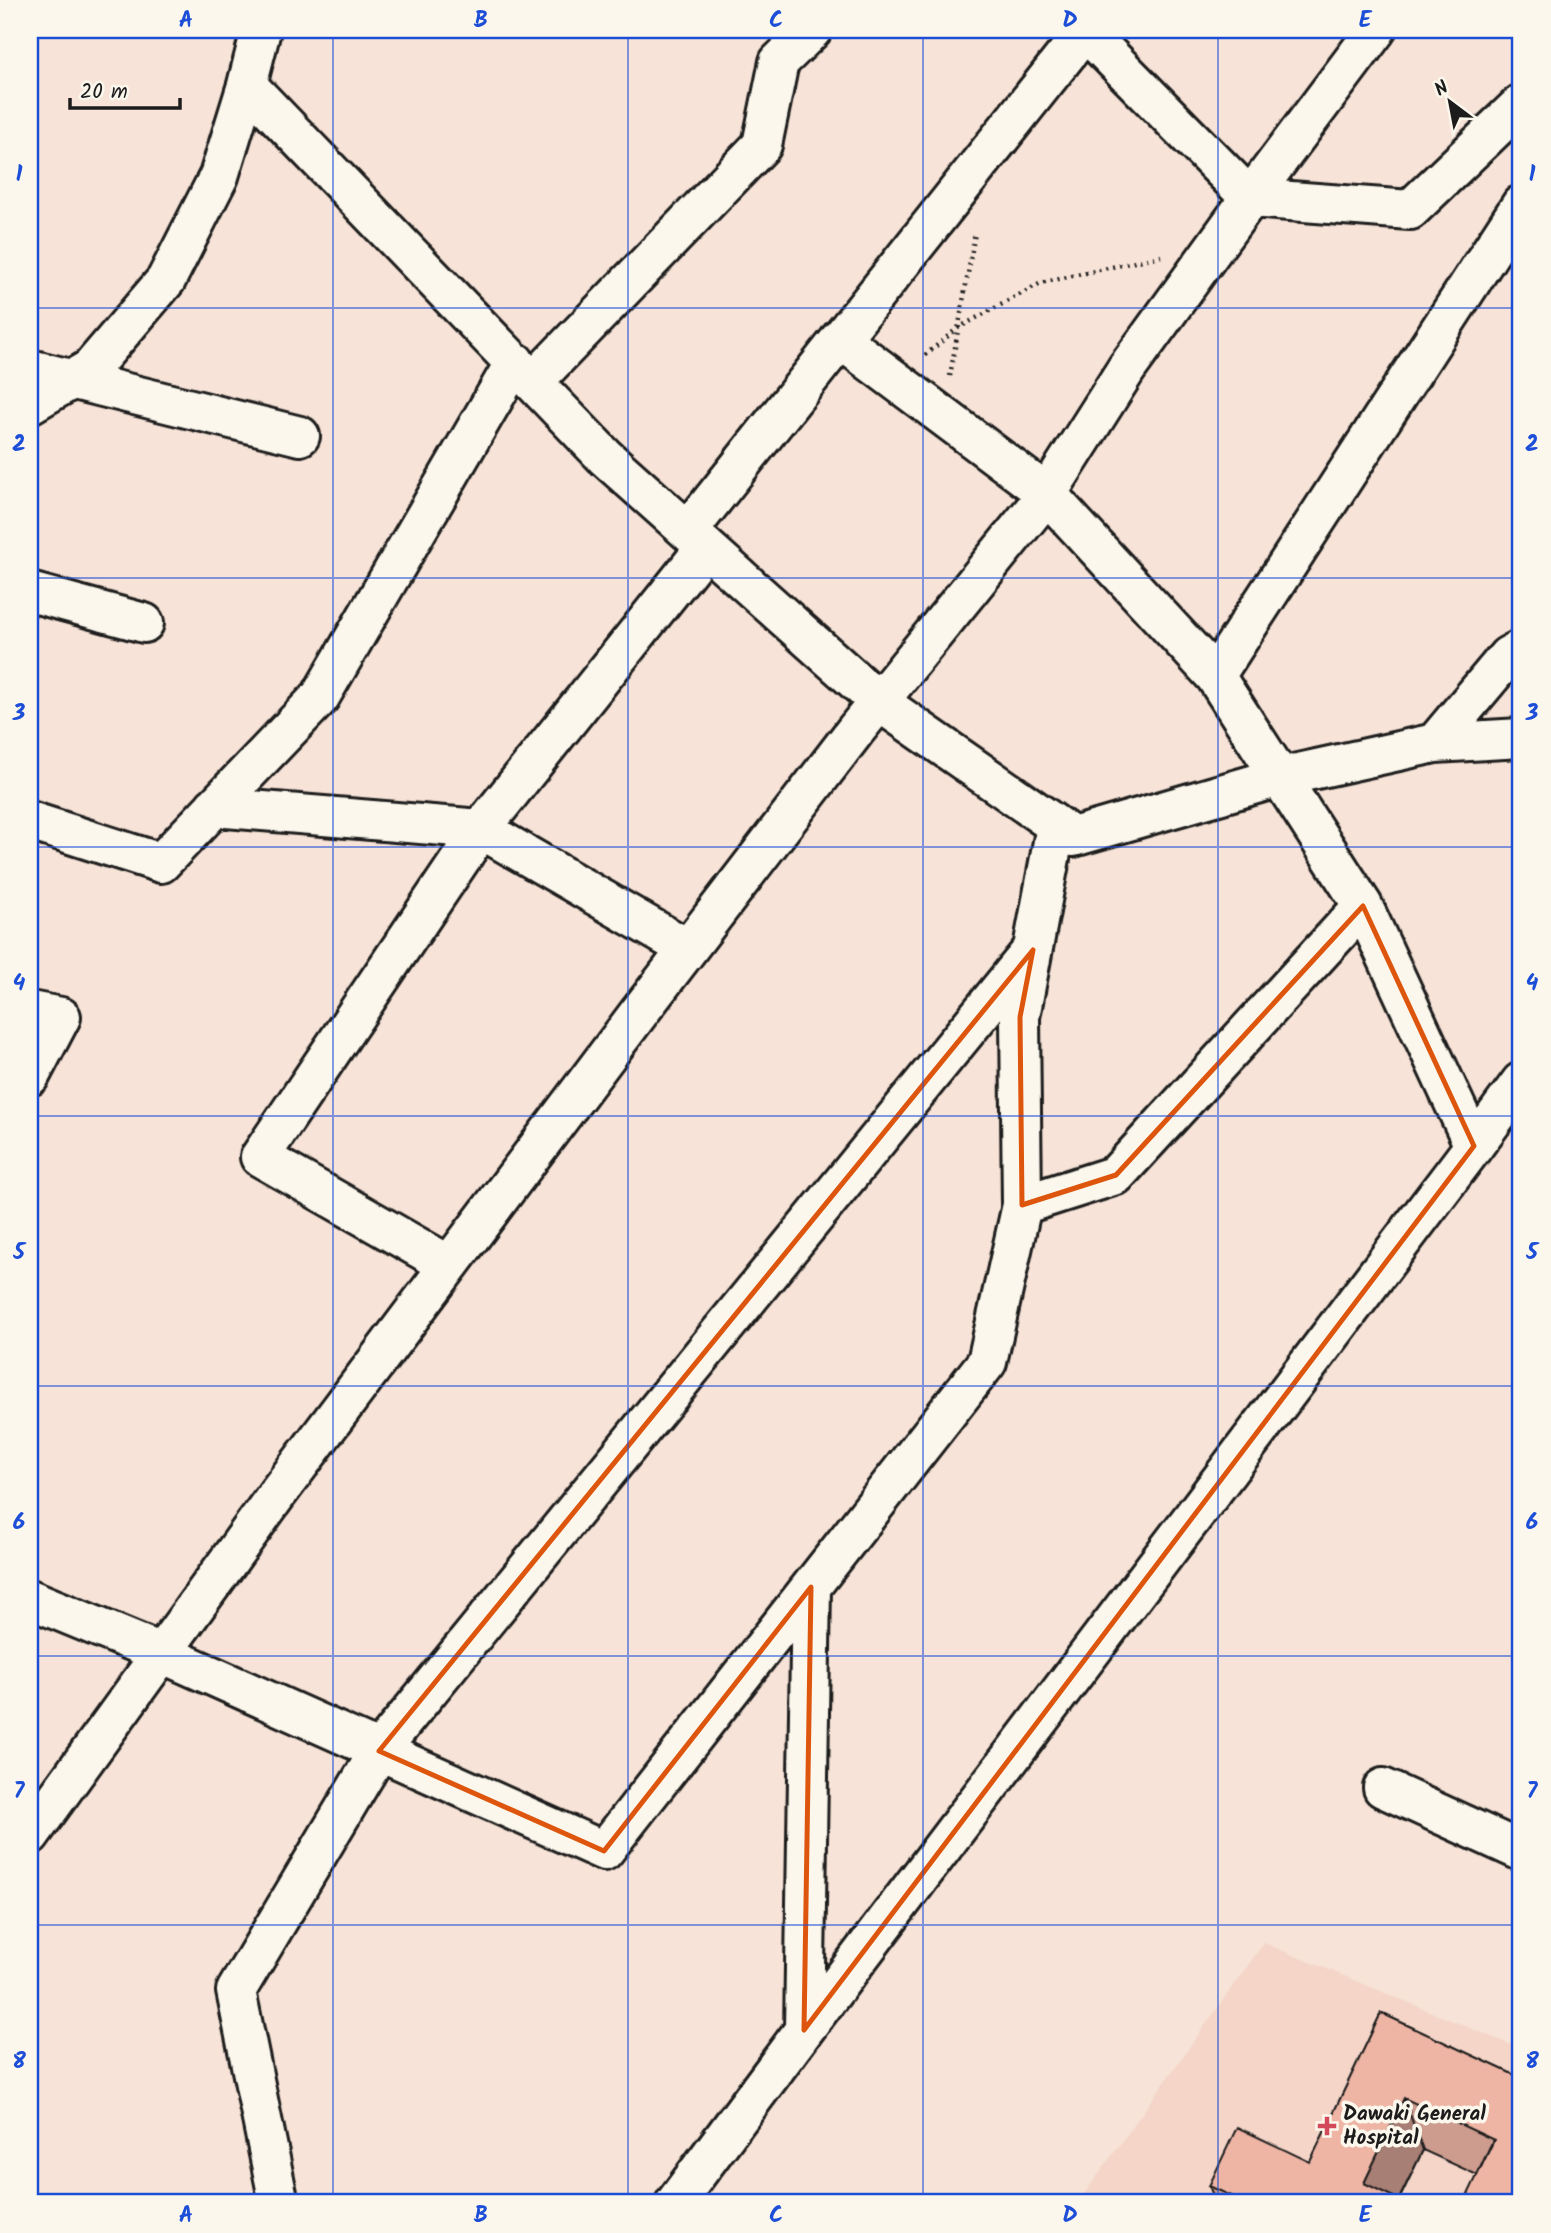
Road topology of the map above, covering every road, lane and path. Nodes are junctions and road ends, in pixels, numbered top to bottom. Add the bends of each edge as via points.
1 (261, 30) edge
2 (812, 30) edge
3 (1376, 30) edge
4 (1084, 31) edge
5 (247, 85) junction
6 (1521, 104) edge
7 (1250, 198) junction
8 (1521, 205) edge
9 (977, 220) dead end
10 (1218, 243) junction
11 (958, 328) junction
12 (841, 339) junction
13 (30, 369) edge
14 (524, 372) junction
15 (72, 379) junction
16 (894, 380) junction
17 (30, 404) edge
18 (943, 416) junction
19 (300, 436) dead end
20 (1047, 494) junction
21 (697, 539) junction
22 (30, 592) edge
23 (144, 623) dead end
24 (1517, 648) edge
25 (1215, 676) junction
26 (878, 701) junction
27 (1521, 738) edge
28 (1435, 743) junction
29 (1280, 777) junction
30 (214, 807) junction
31 (30, 821) edge
32 (1056, 826) junction
33 (481, 830) junction
34 (1363, 906) junction
35 (688, 949) junction
36 (1032, 950) junction
37 (30, 1011) edge
38 (30, 1076) edge
39 (1521, 1082) edge
40 (1474, 1146) junction
41 (1022, 1205) junction
42 (449, 1265) junction
43 (811, 1587) junction
44 (30, 1599) edge
45 (161, 1653) junction
46 (379, 1751) junction
47 (1383, 1788) dead end
48 (30, 1835) edge
49 (1521, 1851) edge
50 (804, 2030) junction
51 (279, 2203) edge
52 (675, 2203) edge

1 - 5 street
2 - 14 street via 779,62 762,145
3 - 7 street
4 - 7 street
4 - 12 street
5 - 14 street
5 - 15 street via 219,176 166,280 90,369
6 - 7 street via 1410,210
7 - 10 street
8 - 25 street
9 - 11 path
10 - 11 path via 1041,283
10 - 20 street via 1127,368
11 - 16 path
11 - 18 path
12 - 16 street
12 - 21 street
13 - 15 street
14 - 21 street via 605,457
14 - 30 street via 320,697
15 - 17 street
15 - 19 street
16 - 18 street
18 - 20 street
20 - 25 street
20 - 26 street
21 - 26 street
21 - 33 street
22 - 23 street
24 - 28 street
25 - 29 street
26 - 32 street
26 - 35 street
27 - 28 street
28 - 29 street
29 - 32 street via 1073,838
29 - 34 street
30 - 31 street via 160,863
30 - 33 street
32 - 36 street
33 - 35 street
33 - 42 street via 260,1157
34 - 40 street
34 - 41 street via 1116,1175
35 - 42 street
36 - 41 street via 1020,1017
36 - 46 street
37 - 38 street via 61,1017
39 - 40 street
40 - 50 street
41 - 43 street via 987,1362
42 - 45 street
43 - 46 street via 604,1851
43 - 50 street
44 - 45 street
45 - 46 street
45 - 48 street
46 - 51 street via 236,1991
47 - 49 street
50 - 52 street

